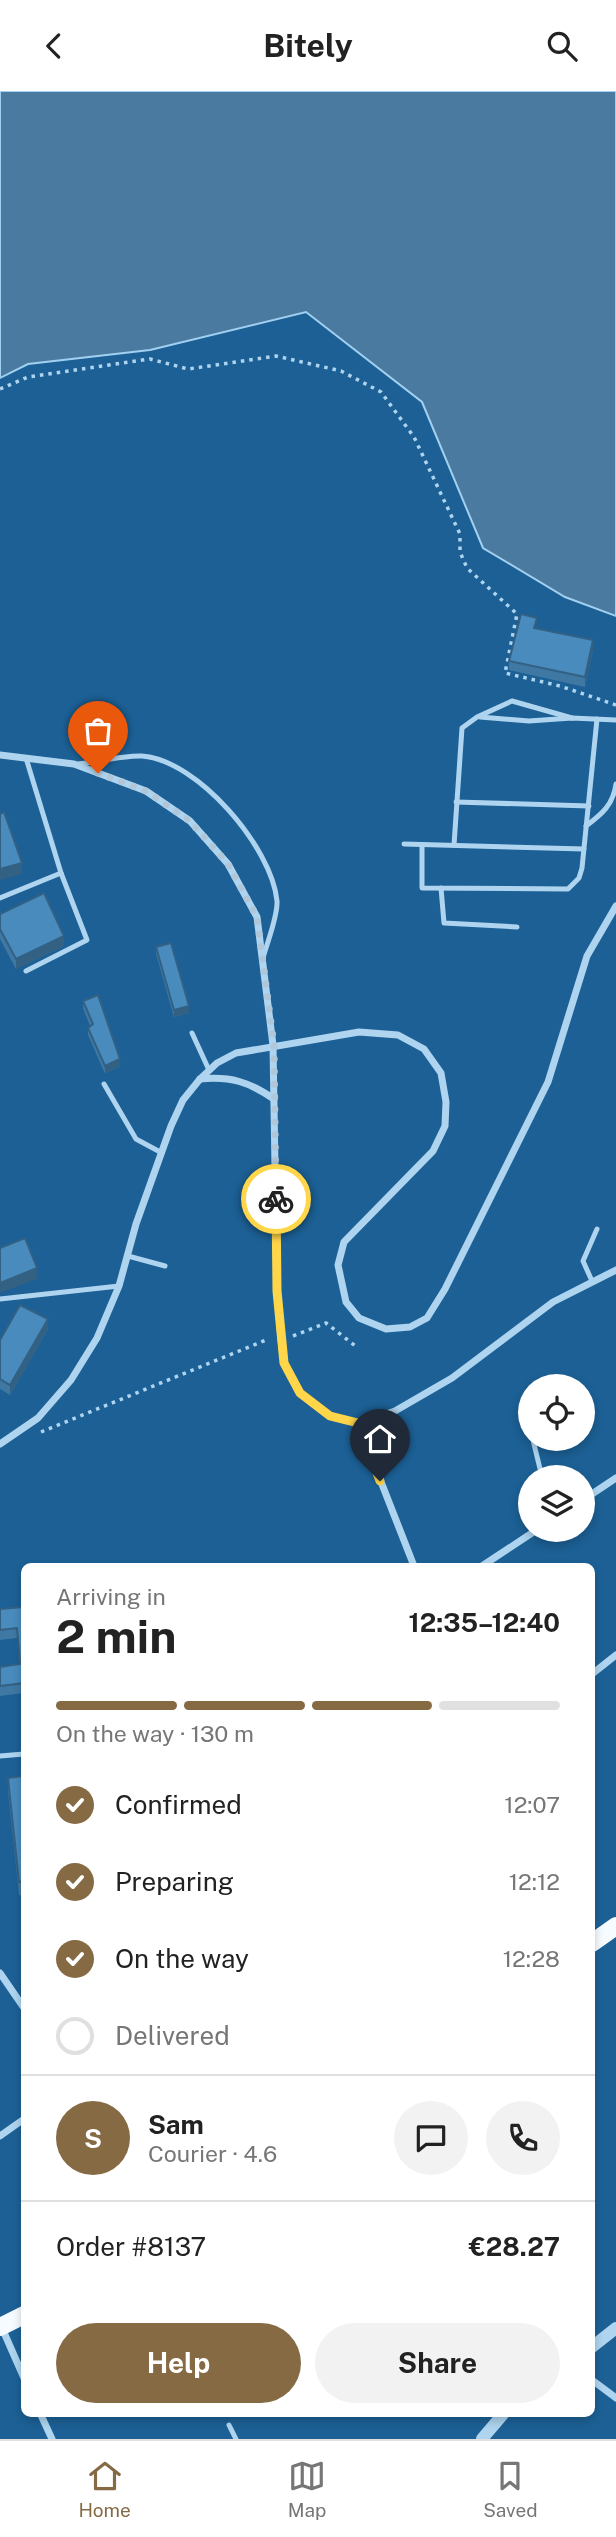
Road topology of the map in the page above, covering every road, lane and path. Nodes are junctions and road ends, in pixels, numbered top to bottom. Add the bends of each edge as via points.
1 (0, 389) edge
2 (616, 705) edge
3 (477, 717) junction
4 (572, 717) junction
5 (597, 719) junction
6 (616, 720) edge
7 (0, 755) edge
8 (26, 758) junction
9 (74, 764) junction
10 (616, 784) edge
11 (456, 802) junction
12 (589, 806) junction
13 (586, 826) junction
14 (404, 844) dead end
15 (422, 845) junction
16 (454, 845) junction
17 (584, 849) junction
18 (61, 873) junction
19 (441, 888) junction
20 (0, 898) edge
21 (616, 906) edge
22 (517, 926) dead end
23 (263, 958) junction
24 (26, 971) dead end
25 (192, 1033) dead end
26 (274, 1045) junction
27 (209, 1070) junction
28 (200, 1079) junction
29 (104, 1084) dead end
30 (274, 1099) junction
31 (162, 1153) junction
32 (597, 1229) dead end
33 (128, 1255) junction
34 (165, 1266) dead end
35 (616, 1270) edge
36 (592, 1281) junction
37 (120, 1286) junction
38 (0, 1299) edge
39 (266, 1340) dead end
40 (281, 1340) junction
41 (358, 1348) dead end
42 (358, 1423) junction
43 (36, 1434) dead end
44 (0, 1444) edge
45 (616, 1478) edge
46 (595, 1492) edge
47 (518, 1542) edge
48 (413, 1563) edge
49 (487, 1563) edge
50 (616, 1655) edge
51 (595, 1672) edge
52 (21, 1754) edge
53 (0, 1756) edge
54 (616, 1926) edge
55 (595, 1941) edge
56 (0, 1973) edge
57 (21, 2004) edge
58 (21, 2121) edge
59 (0, 2136) edge
60 (21, 2316) edge
61 (0, 2325) edge
62 (616, 2328) edge
63 (595, 2345) edge
64 (21, 2371) edge
65 (595, 2381) edge
66 (595, 2381) edge
67 (616, 2392) edge
68 (616, 2398) edge
69 (43, 2417) edge
70 (501, 2417) edge
71 (229, 2425) dead end
72 (52, 2439) edge
73 (236, 2439) edge
74 (482, 2439) edge

1 - 2 path via 28,377 150,359 188,369 276,356 341,371 381,392 414,437 460,534 460,552 467,568 517,614 505,673
3 - 4 lane via 529,721
3 - 4 lane via 512,701
3 - 11 lane via 461,728
4 - 5 lane
5 - 6 lane
5 - 12 lane
7 - 8 street
8 - 9 street
8 - 18 lane
9 - 23 street via 146,791 190,821 228,864 257,917
9 - 23 lane via 141,756 161,761 222,802 272,873 278,904
10 - 13 lane via 614,798 604,813
11 - 12 lane
11 - 16 lane
12 - 13 lane
13 - 17 lane
14 - 15 lane
15 - 16 lane
15 - 19 lane via 422,888
16 - 17 lane
17 - 19 lane via 579,878 568,889
18 - 20 lane
18 - 24 lane via 87,940
19 - 22 lane via 444,923
21 - 26 street via 587,956 548,1082 445,1289 427,1318 410,1327 386,1329 355,1314 346,1302 338,1265 344,1242 433,1151 445,1126 442,1073 424,1049 398,1035 359,1032
23 - 26 street
25 - 27 lane
26 - 27 street via 236,1052
26 - 30 street
27 - 28 street
28 - 30 street via 239,1081
28 - 31 street via 183,1100
29 - 31 lane via 136,1139
30 - 40 street
31 - 33 street
32 - 36 lane via 583,1261
33 - 34 lane
33 - 37 street
35 - 36 street
36 - 42 street via 553,1302 452,1378 395,1411
37 - 38 lane
37 - 44 street via 97,1338 71,1380 38,1418
39 - 43 path
40 - 41 path via 326,1324
40 - 42 street via 284,1363 300,1393 330,1416
42 - 48 street
45 - 46 street
47 - 49 street
50 - 51 street
52 - 53 lane
54 - 55 main road
56 - 57 street
58 - 59 street
60 - 61 main road
61 - 64 street
62 - 63 street
65 - 67 street
66 - 68 street
69 - 72 street
70 - 74 street
71 - 73 lane

